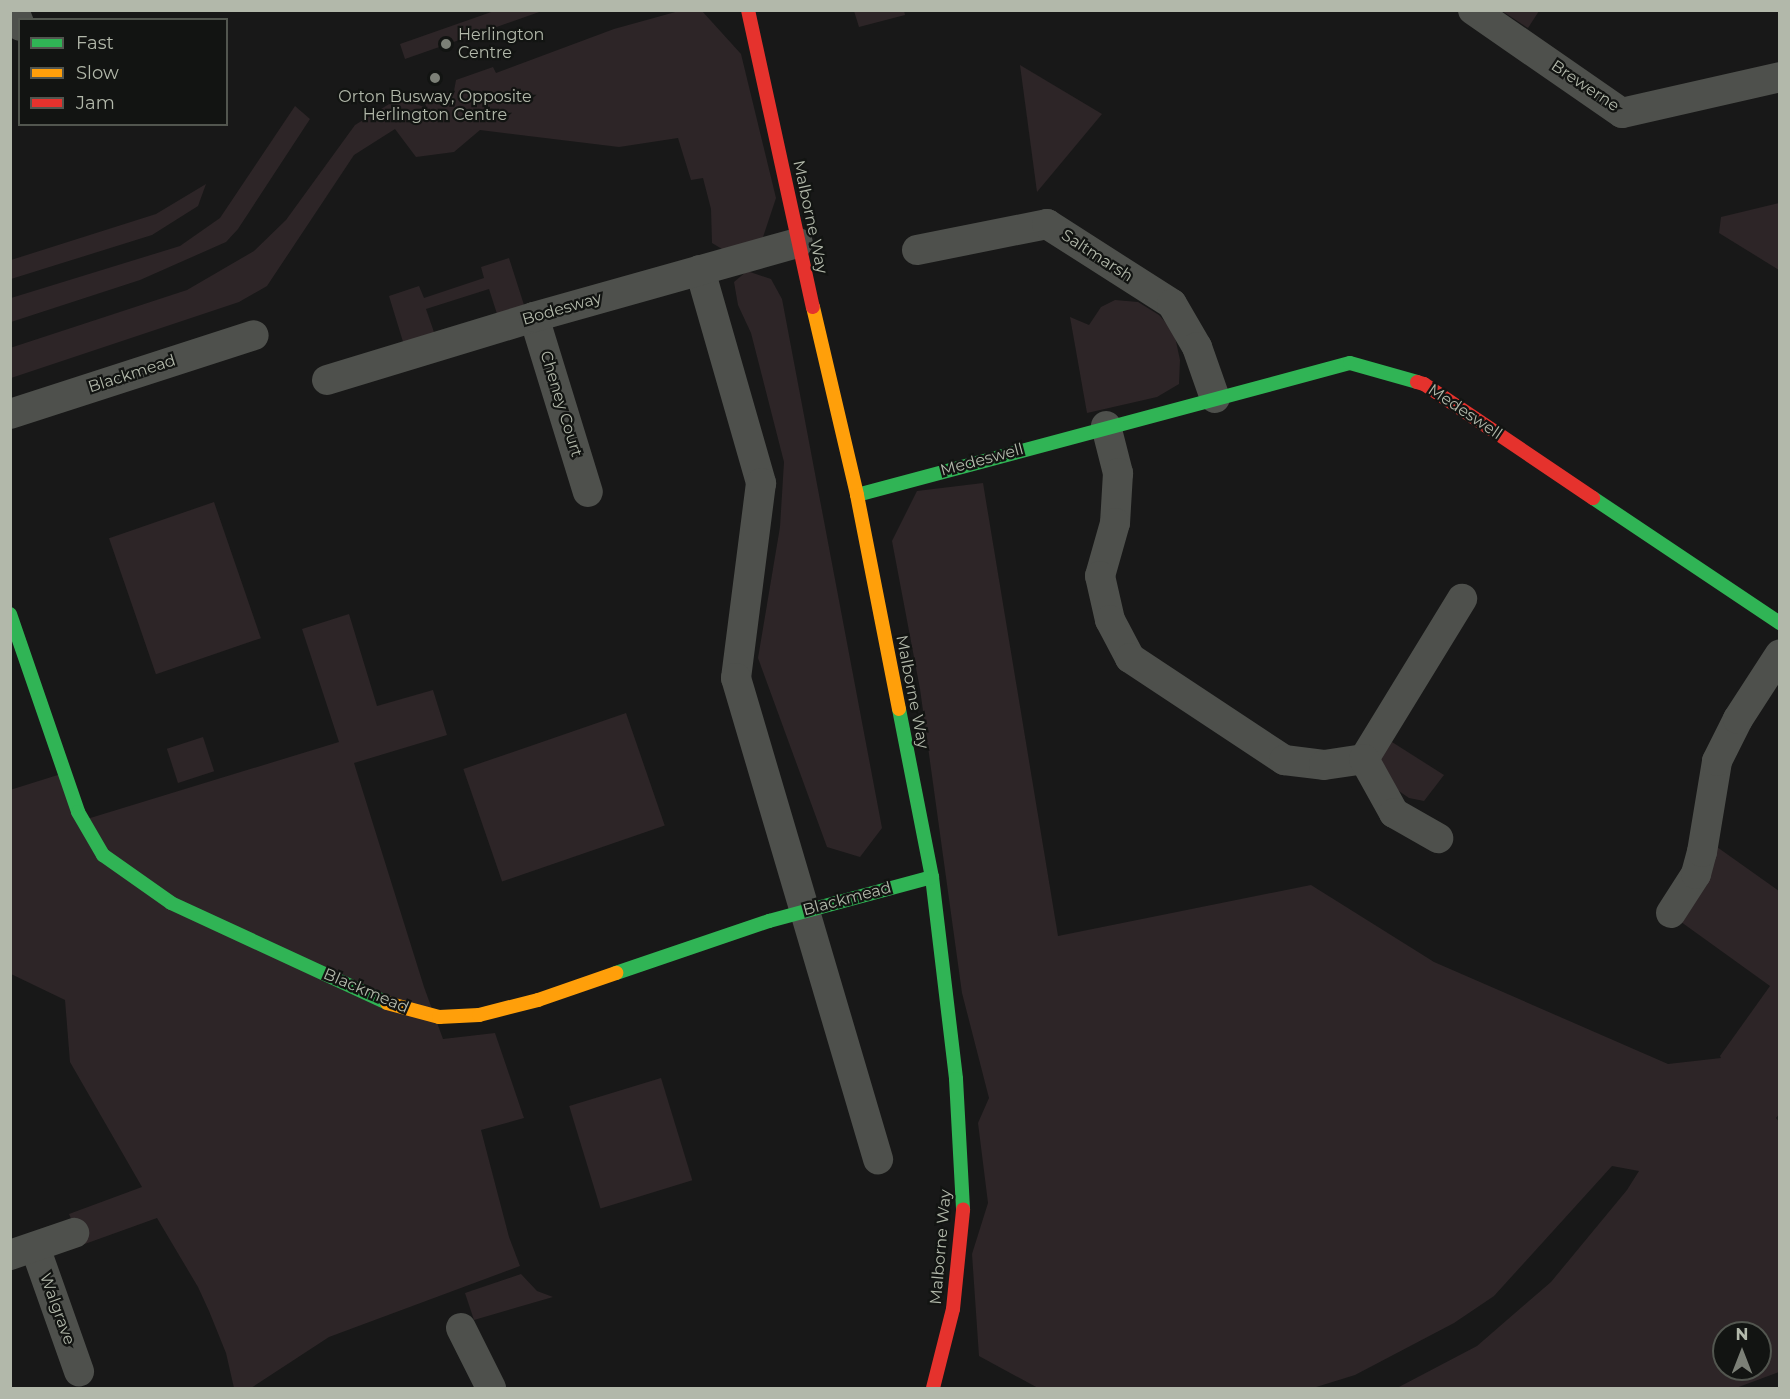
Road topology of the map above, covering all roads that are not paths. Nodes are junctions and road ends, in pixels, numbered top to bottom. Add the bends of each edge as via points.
1 (748, 10) edge
2 (1473, 10) edge
3 (1779, 77) edge
4 (798, 243) junction
5 (917, 250) dead end
6 (700, 270) junction
7 (534, 317) junction
8 (254, 335) dead end
9 (327, 380) dead end
10 (1215, 398) junction
11 (10, 414) edge
12 (1106, 426) junction
13 (588, 492) dead end
14 (857, 495) junction
15 (1462, 599) dead end
16 (10, 614) edge
17 (1779, 623) edge
18 (1779, 654) edge
19 (1364, 759) junction
20 (1438, 838) dead end
21 (932, 877) junction
22 (806, 910) junction
23 (1671, 913) dead end
24 (878, 1159) dead end
25 (74, 1233) dead end
26 (23, 1251) edge
27 (461, 1328) dead end
28 (79, 1371) dead end
29 (490, 1389) edge
30 (933, 1389) edge

1 - 4 street, Malborne Way
2 - 3 street, Brewerne via 1622,113
4 - 6 street, Bodesway
4 - 14 street, Malborne Way
5 - 10 street, Saltmarsh via 1047,224 1172,304 1197,347
6 - 7 street, Bodesway
6 - 22 street via 761,483 736,678
7 - 9 street, Bodesway
7 - 13 street, Cheney Court
8 - 11 street, Blackmead
10 - 12 street, Medeswell
10 - 17 street, Medeswell via 1350,363 1424,384
12 - 14 street, Medeswell
12 - 19 street via 1118,474 1115,523 1100,576 1110,620 1130,658 1284,760 1324,765
14 - 21 street, Malborne Way
15 - 19 street
16 - 22 street, Blackmead via 78,812 103,855 171,903 396,1007 439,1017 479,1015 538,1000
18 - 23 street via 1717,761 1696,874
19 - 20 street via 1394,813
21 - 22 street, Blackmead
21 - 30 street, Malborne Way via 956,1079 964,1196 953,1309
22 - 24 street
25 - 26 street, Walgrave
26 - 28 street, Walgrave
27 - 29 street

